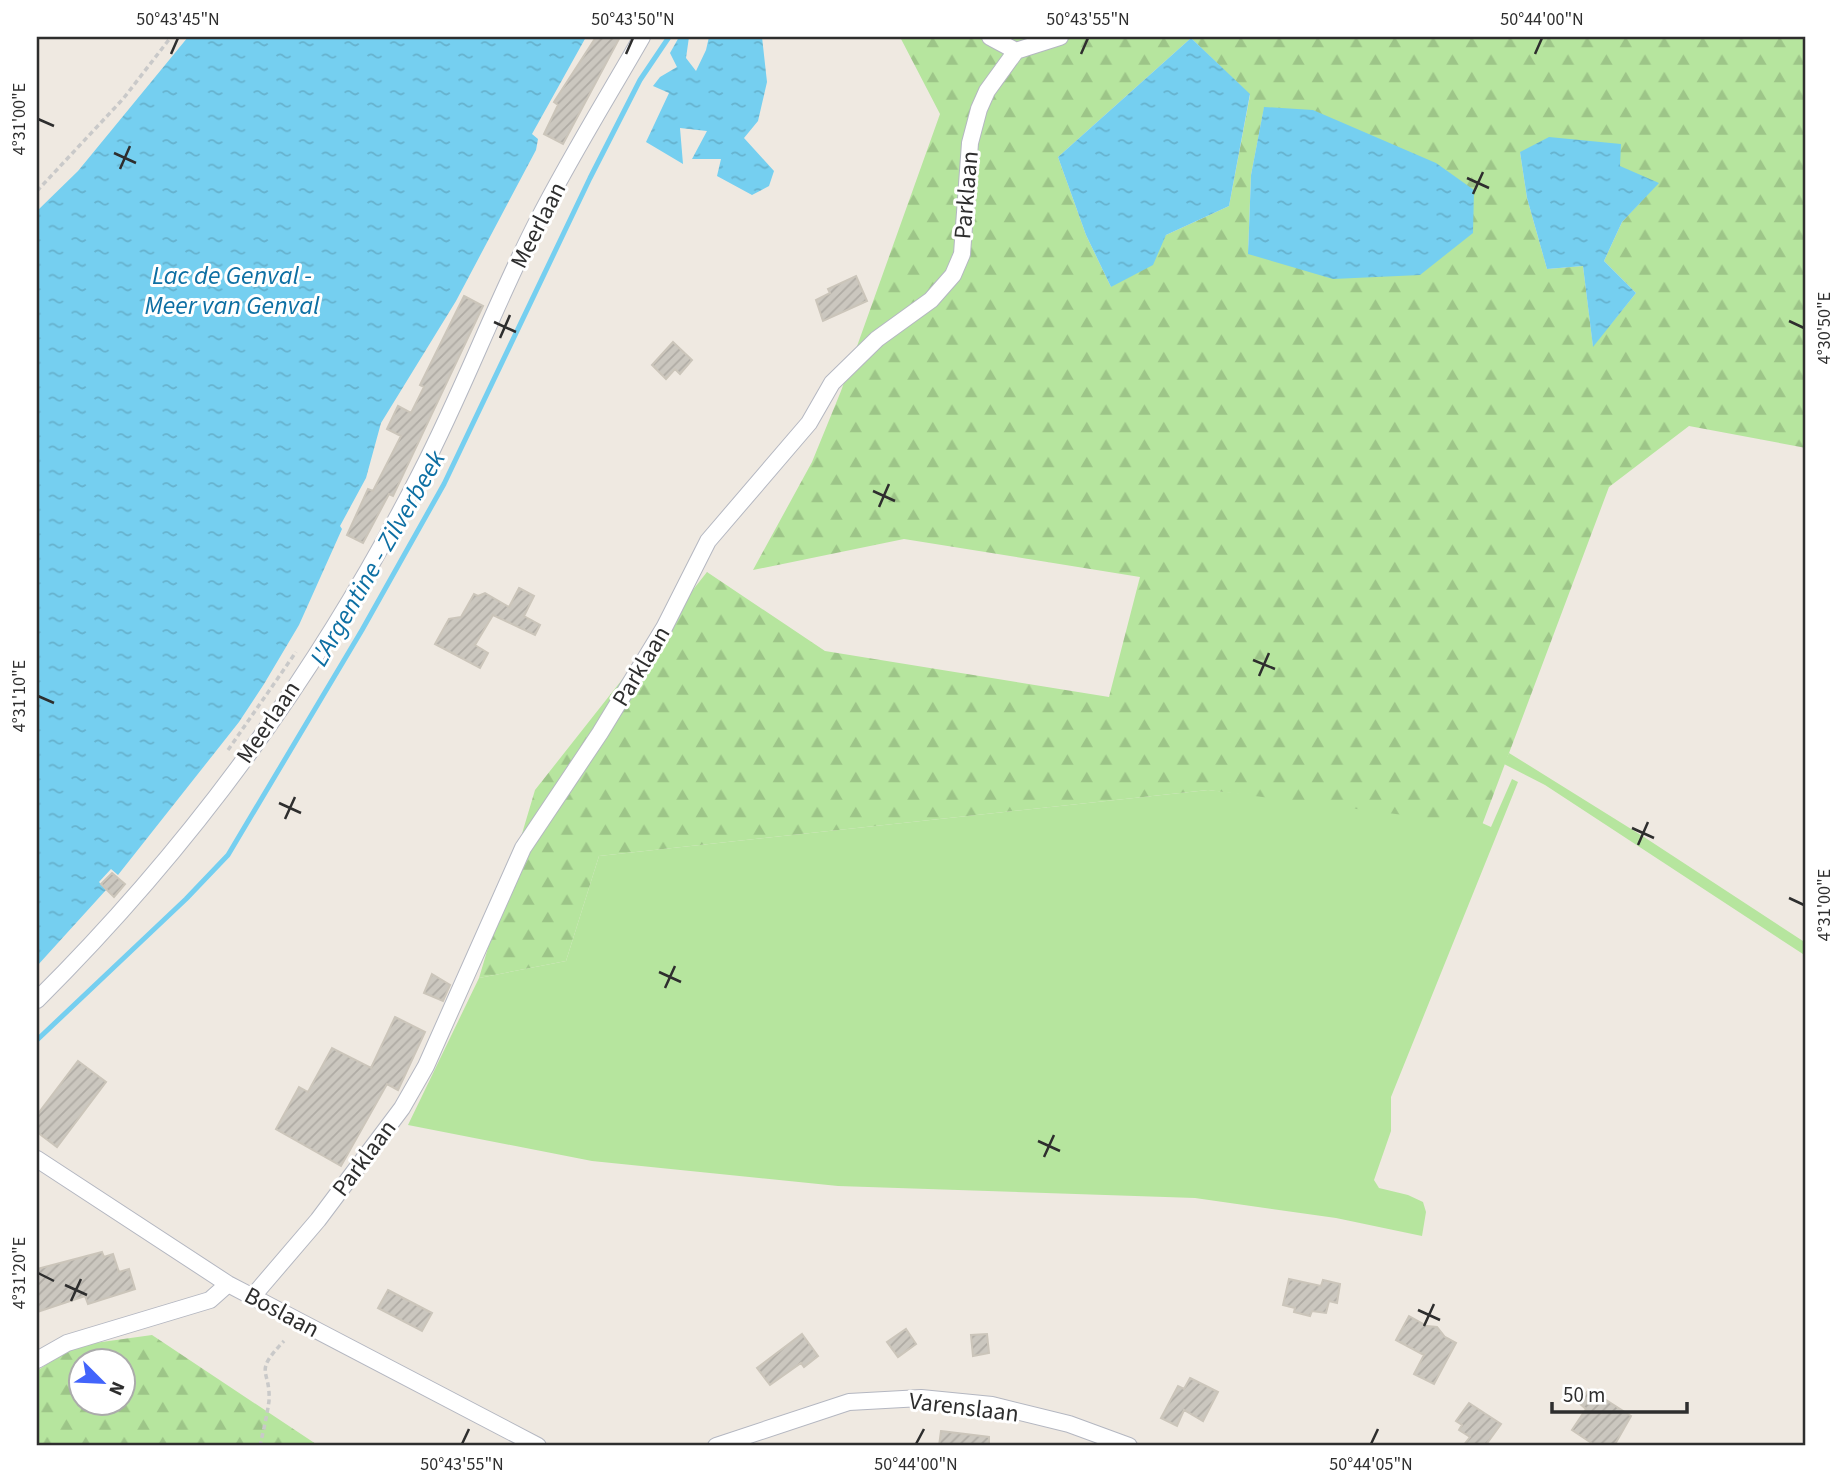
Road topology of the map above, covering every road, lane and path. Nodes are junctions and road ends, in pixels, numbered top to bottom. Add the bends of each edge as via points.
1 (171, 37) edge
2 (642, 37) edge
3 (990, 37) edge
4 (1060, 37) edge
5 (1016, 51) junction
6 (37, 191) edge
7 (303, 645) dead end
8 (226, 753) dead end
9 (37, 1000) edge
10 (37, 1159) edge
11 (228, 1284) junction
12 (253, 1296) junction
13 (284, 1341) dead end
14 (37, 1360) edge
15 (260, 1446) edge
16 (538, 1446) edge
17 (716, 1446) edge
18 (1129, 1446) edge

1 - 6 path via 123,99
2 - 9 street, Meerlaan via 537,221 421,472 357,588 270,724 187,837 117,919
3 - 5 street
4 - 5 street
5 - 12 street, Parklaan via 987,91 976,121 970,144 962,254 953,275 931,300 877,339 832,383 809,423 708,541 664,628 523,848 426,1066 402,1108
7 - 8 path
10 - 11 street, Boslaan
11 - 12 street, Boslaan
11 - 14 street via 210,1300 67,1343
12 - 16 street, Boslaan
13 - 15 path via 269,1356 263,1374 269,1399
17 - 18 street, Varenslaan via 849,1402 921,1398 992,1405 1069,1424

